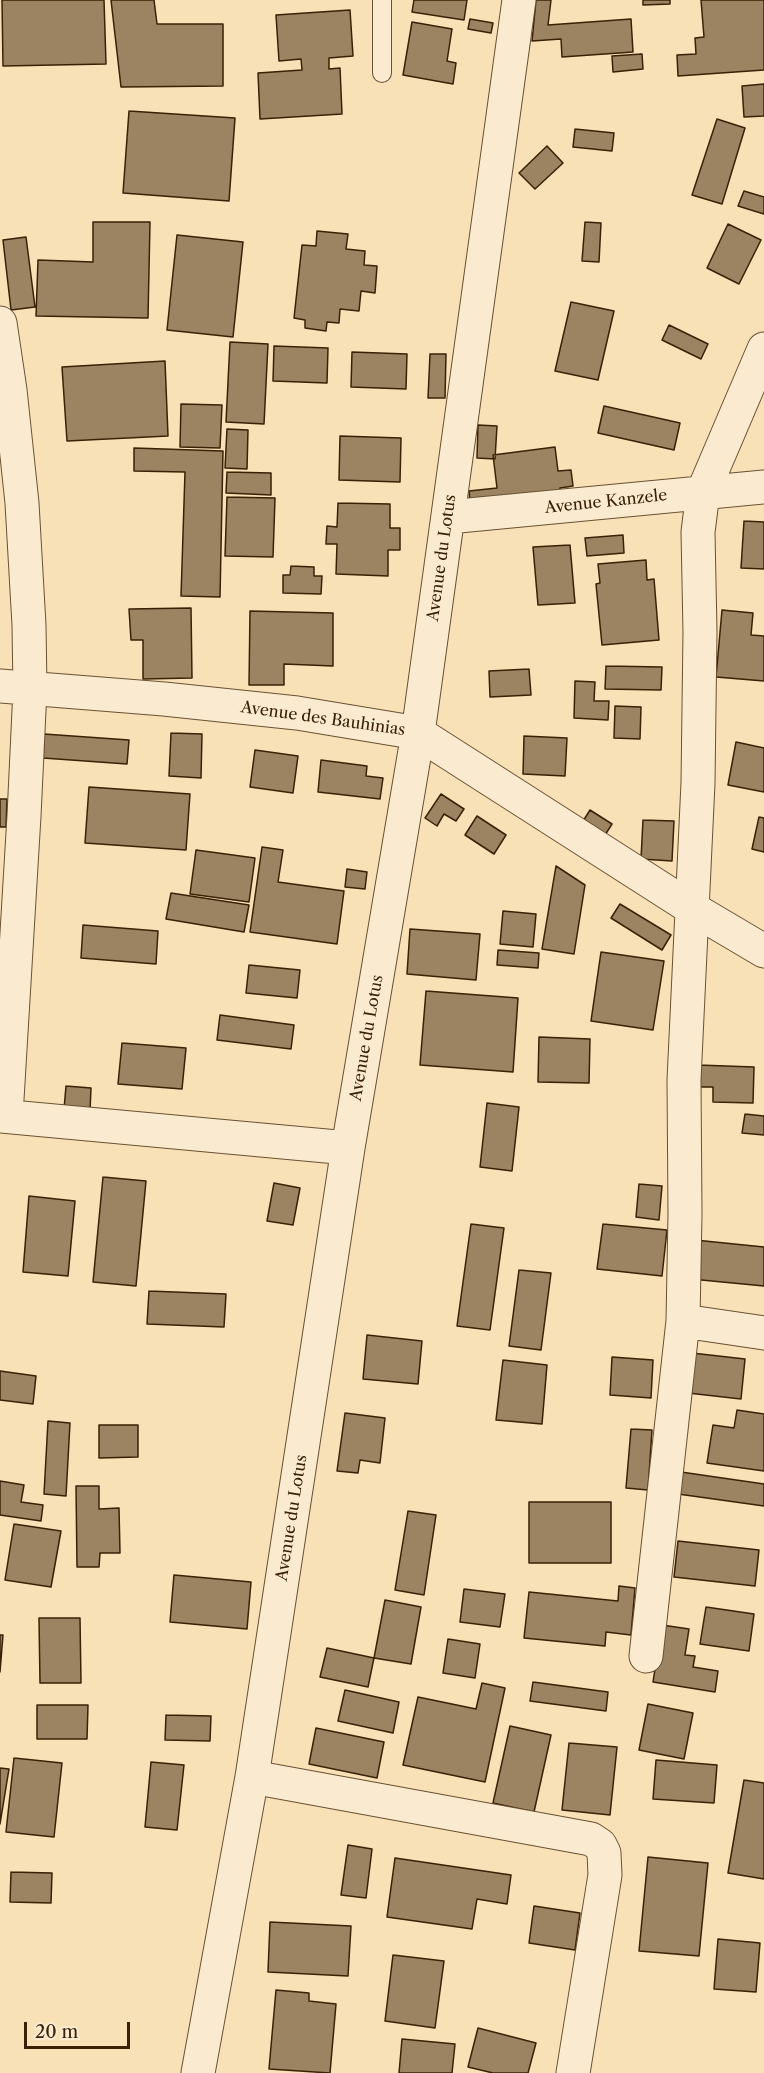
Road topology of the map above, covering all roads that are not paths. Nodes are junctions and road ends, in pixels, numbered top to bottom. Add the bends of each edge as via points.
1 (382, 0) edge
2 (519, 0) edge
3 (382, 73) dead end
4 (0, 323) edge
5 (764, 349) edge
6 (764, 487) edge
7 (703, 492) junction
8 (448, 517) junction
9 (15, 688) edge
10 (418, 733) junction
11 (693, 909) junction
12 (764, 951) edge
13 (3, 1116) edge
14 (348, 1148) junction
15 (683, 1321) junction
16 (764, 1333) edge
17 (646, 1656) dead end
18 (252, 1777) junction
19 (198, 2073) edge
20 (573, 2073) edge

1 - 3 lane
2 - 8 street, Avenue du Lotus
4 - 9 street via 22,503 29,625
5 - 7 street
6 - 7 street, Avenue Kanzele
7 - 8 street, Avenue Kanzele
7 - 11 street via 698,532 699,725
8 - 10 street, Avenue du Lotus
9 - 10 street, Avenue des Bauhinias via 297,713
9 - 13 street via 16,971
10 - 11 street, Avenue des Bauhinias
10 - 14 street, Avenue du Lotus
11 - 12 street, Avenue des Bauhinias
11 - 15 street via 684,1080
13 - 14 street
14 - 18 street, Avenue du Lotus
15 - 16 street
15 - 17 street
18 - 19 street, Avenue du Lotus
18 - 20 street via 591,1839 600,1845 605,1875

